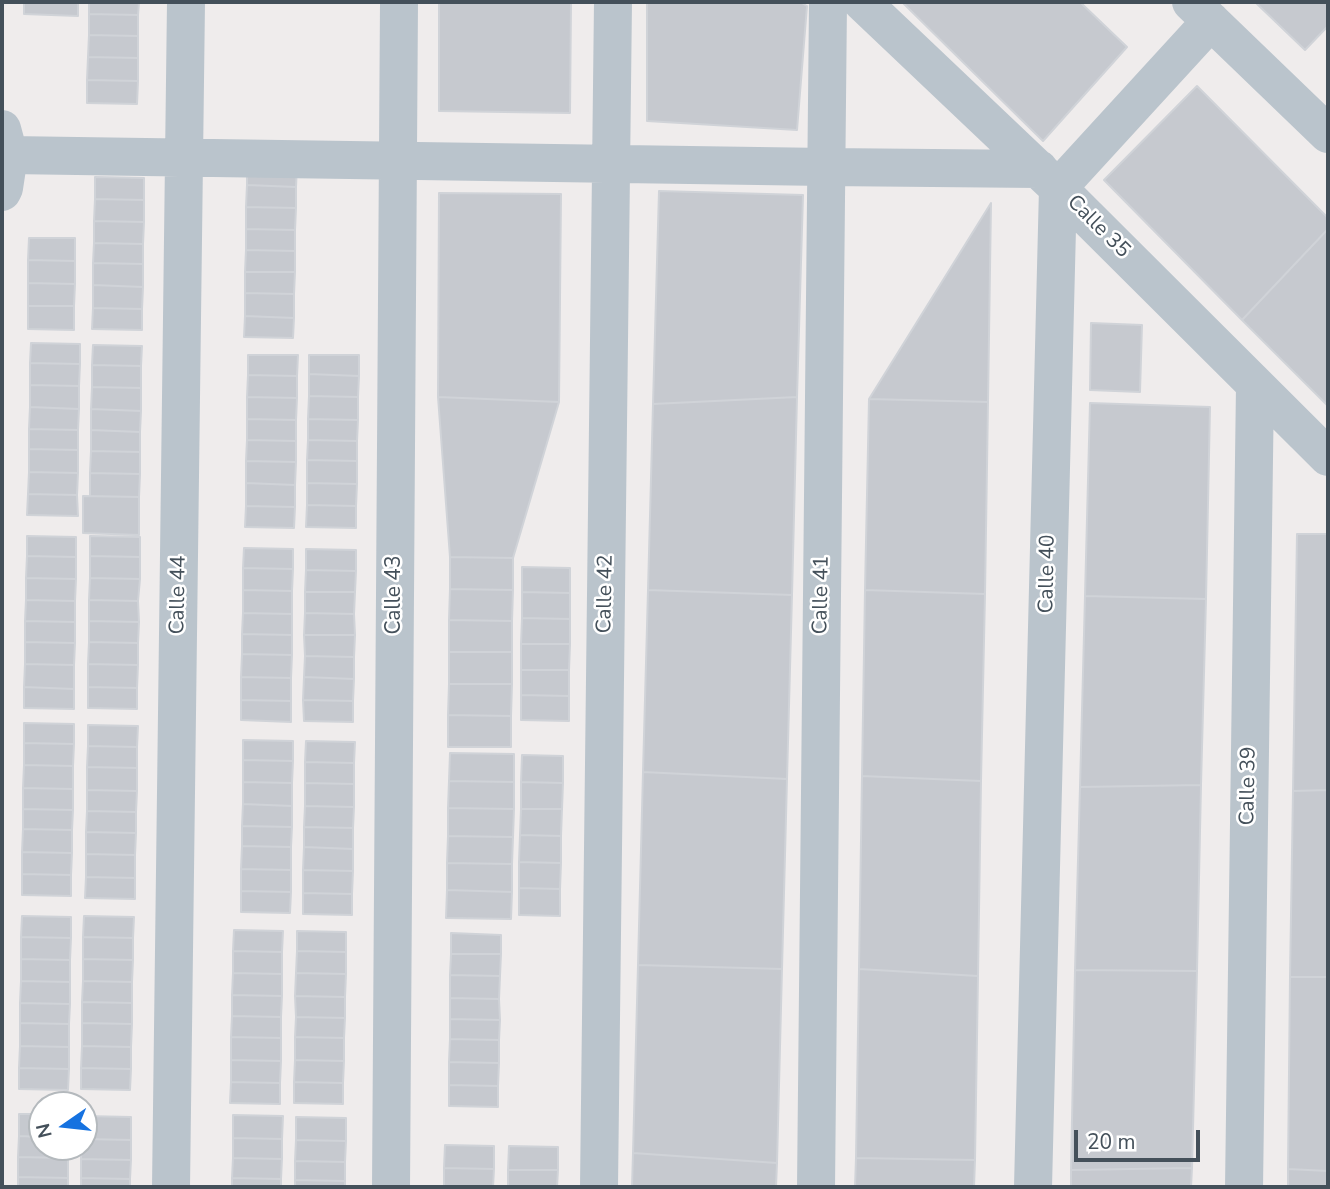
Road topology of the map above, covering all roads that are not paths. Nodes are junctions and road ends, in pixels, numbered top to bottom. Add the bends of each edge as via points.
1 (186, 2) edge
2 (399, 2) edge
3 (613, 2) edge
4 (828, 2) edge
5 (862, 2) edge
6 (1201, 11) edge
7 (1327, 131) edge
8 (5, 142) edge
9 (185, 158) junction
10 (398, 161) junction
11 (611, 164) junction
12 (826, 167) junction
13 (1049, 178) junction
14 (2, 192) edge
15 (1255, 386) junction
16 (1328, 457) edge
17 (172, 1187) edge
18 (391, 1187) edge
19 (599, 1187) edge
20 (816, 1187) edge
21 (1033, 1187) edge
22 (1244, 1187) edge

1 - 9 street, Calle 44
2 - 10 street, Calle 43
3 - 11 street, Calle 42
4 - 12 street, Calle 41
5 - 13 street, Calle 35
6 - 7 street
6 - 13 street
8 - 9 street
8 - 14 street
9 - 10 street
9 - 17 street, Calle 44
10 - 11 street
10 - 18 street, Calle 43
11 - 12 street
11 - 19 street, Calle 42
12 - 13 street
12 - 20 street, Calle 41
13 - 15 street, Calle 35
13 - 21 street, Calle 40
15 - 16 street, Calle 35
15 - 22 street, Calle 39

